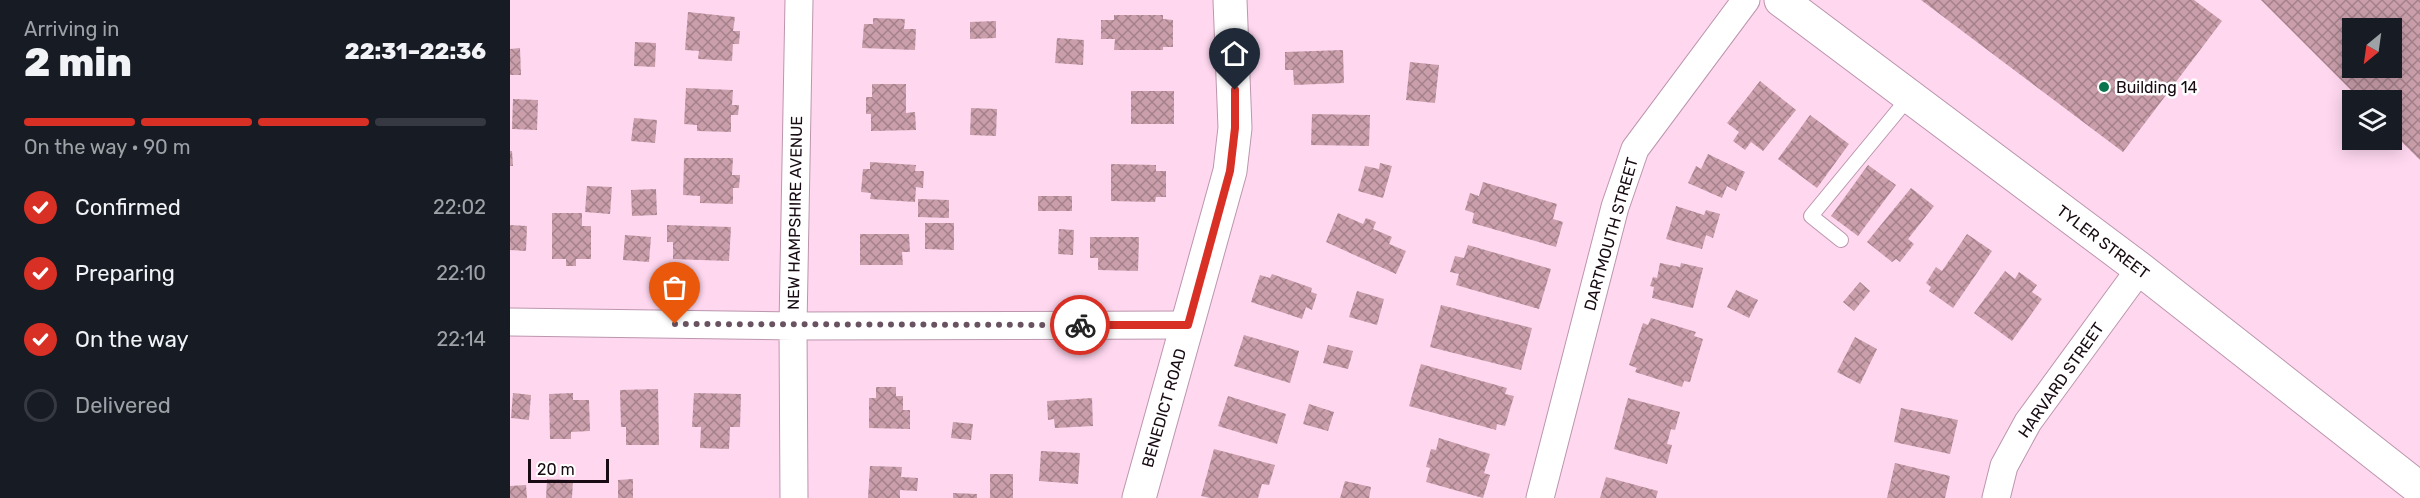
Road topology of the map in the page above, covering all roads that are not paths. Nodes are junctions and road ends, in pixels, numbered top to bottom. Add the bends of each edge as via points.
1 (799, 0) edge
2 (1230, 0) edge
3 (1746, 0) edge
4 (1781, 0) edge
5 (1910, 96) junction
6 (1841, 240) dead end
7 (2140, 269) junction
8 (510, 322) edge
9 (1188, 325) junction
10 (793, 326) junction
11 (2420, 489) edge
12 (794, 498) edge
13 (1138, 498) edge
14 (1540, 498) edge
15 (1996, 498) edge

1 - 10 street, NEW HAMPSHIRE AVENUE
2 - 9 street, BENEDICT ROAD via 1235,128 1230,171
3 - 14 street, DARTMOUTH STREET via 1635,150 1615,207
4 - 5 street, TYLER STREET
5 - 6 lane via 1811,216
5 - 7 street, TYLER STREET
7 - 11 street, TYLER STREET
7 - 15 street, HARVARD STREET via 2028,422 2004,466
8 - 10 street
9 - 10 street
9 - 13 street, BENEDICT ROAD
10 - 12 street, NEW HAMPSHIRE AVENUE

